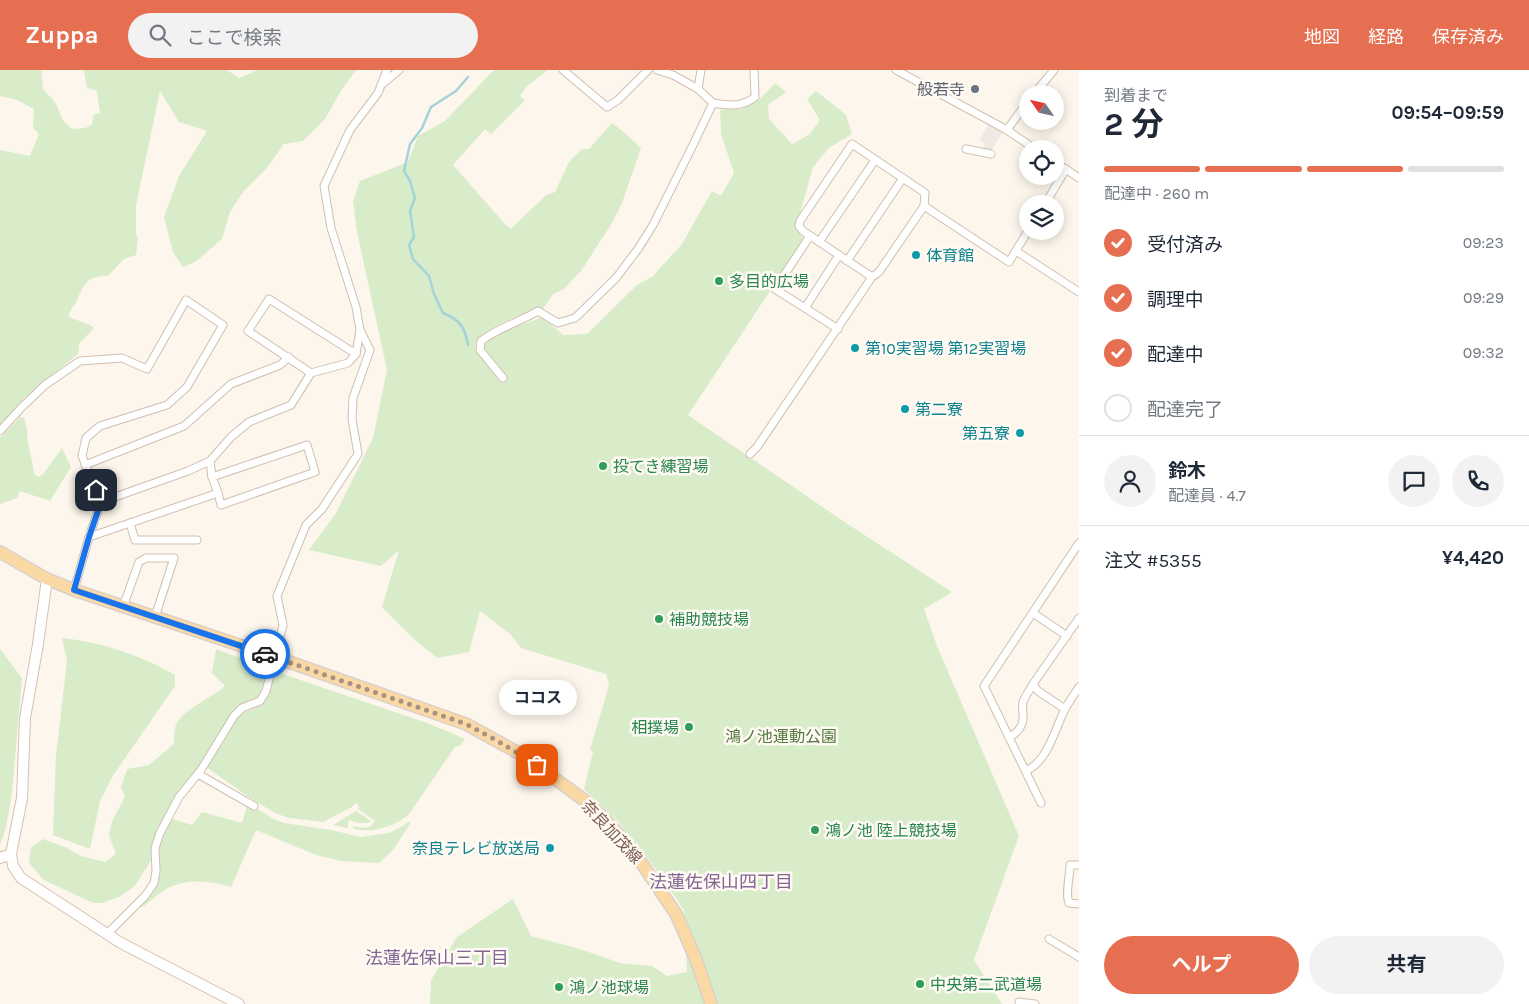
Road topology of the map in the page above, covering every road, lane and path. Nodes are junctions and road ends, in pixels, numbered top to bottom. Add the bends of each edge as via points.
1 (387, 70) edge
2 (399, 70) edge
3 (563, 70) edge
4 (648, 70) edge
5 (657, 70) edge
6 (701, 70) edge
7 (754, 70) edge
8 (896, 70) edge
9 (1054, 70) edge
10 (381, 85) junction
11 (1042, 85) edge
12 (698, 89) junction
13 (713, 103) junction
14 (1019, 113) edge
15 (1007, 130) junction
16 (1022, 140) edge
17 (966, 149) dead end
18 (991, 154) dead end
19 (875, 160) junction
20 (1066, 169) joint
21 (903, 178) junction
22 (1079, 178) edge
23 (1050, 195) edge
24 (924, 206) junction
25 (810, 236) junction
26 (1023, 240) edge
27 (819, 242) junction
28 (1016, 252) junction
29 (839, 255) junction
30 (847, 261) junction
31 (872, 277) junction
32 (1079, 292) edge
33 (805, 308) junction
34 (838, 329) junction
35 (360, 330) junction
36 (356, 354) junction
37 (289, 357) junction
38 (310, 372) junction
39 (502, 378) dead end
40 (0, 431) edge
41 (750, 454) dead end
42 (210, 461) junction
43 (85, 465) junction
44 (212, 477) junction
45 (218, 493) junction
46 (101, 502) junction
47 (130, 523) junction
48 (89, 537) junction
49 (198, 540) dead end
50 (1079, 543) edge
51 (0, 552) edge
52 (47, 579) junction
53 (74, 590) junction
54 (123, 606) junction
55 (1033, 613) junction
56 (155, 616) junction
57 (1079, 618) edge
58 (1067, 636) junction
59 (1033, 684) junction
60 (1079, 687) edge
61 (1065, 709) junction
62 (1009, 737) junction
63 (1026, 771) junction
64 (198, 774) junction
65 (1041, 803) dead end
66 (254, 806) dead end
67 (11, 854) junction
68 (0, 858) edge
69 (1079, 865) edge
70 (1079, 904) edge
71 (107, 934) junction
72 (1050, 940) dead end
73 (1079, 957) edge
74 (1019, 1002) dead end
75 (239, 1004) edge
76 (711, 1004) edge
77 (1035, 1004) edge

1 - 10 street
2 - 10 street
3 - 4 street via 607,107
5 - 12 street
6 - 12 street
7 - 13 street via 755,97 743,104 730,106
8 - 15 street
9 - 11 street
10 - 35 street via 350,130 324,186
12 - 13 street
13 - 39 street via 653,225 616,278 575,318 558,323 538,311 481,341 480,350
14 - 15 street
15 - 16 street
17 - 18 street
19 - 21 street
19 - 25 street via 852,144 800,220 799,226
19 - 27 street
20 - 22 street
20 - 23 street
21 - 24 street via 924,193
21 - 30 street
24 - 28 street via 1009,262
24 - 31 street via 879,272
25 - 27 street
25 - 33 street via 775,289
26 - 28 street
27 - 29 street
28 - 32 street
29 - 30 street
29 - 33 street
30 - 31 street
31 - 34 street
33 - 34 street
34 - 41 street
35 - 36 street
35 - 64 street, bridge via 370,350 353,398 352,419 358,454 322,509 306,525 277,596 283,625 266,691 260,701 242,708 234,716
36 - 37 street via 269,299 248,331
36 - 38 street via 348,363
37 - 38 street
37 - 43 street via 280,366 231,384 184,426
38 - 42 street via 291,405 249,422
40 - 43 street via 45,385 80,361 122,358 147,369 186,300 223,325 187,387 167,405 100,426 86,438 82,456
42 - 44 street
42 - 46 street
43 - 46 street
44 - 45 street
44 - 45 street via 307,445 315,472 221,505
45 - 47 street
46 - 48 street
47 - 48 street
47 - 49 street via 135,540
48 - 53 street
50 - 55 street
51 - 52 main road, 奈良加茂線
52 - 53 main road, 奈良加茂線
52 - 67 main road via 25,718 22,798
53 - 54 main road, 奈良加茂線
54 - 56 main road, 奈良加茂線
54 - 56 street via 139,562 146,558 174,558
55 - 58 street
55 - 62 street via 984,686
56 - 76 main road, 奈良加茂線 via 466,724 531,761 575,792 604,818 643,865 676,914
57 - 58 street
58 - 59 street
59 - 61 street
59 - 62 street via 1023,702 1021,727 1018,733
60 - 61 street
61 - 63 street via 1044,756
62 - 63 street
63 - 65 street
64 - 66 street
64 - 71 street via 179,797 160,833 155,848 154,883
67 - 68 main road
67 - 71 main road via 13,866 21,878
69 - 70 street via 1070,865 1067,899 1069,903
71 - 75 main road
72 - 73 street
74 - 77 street

